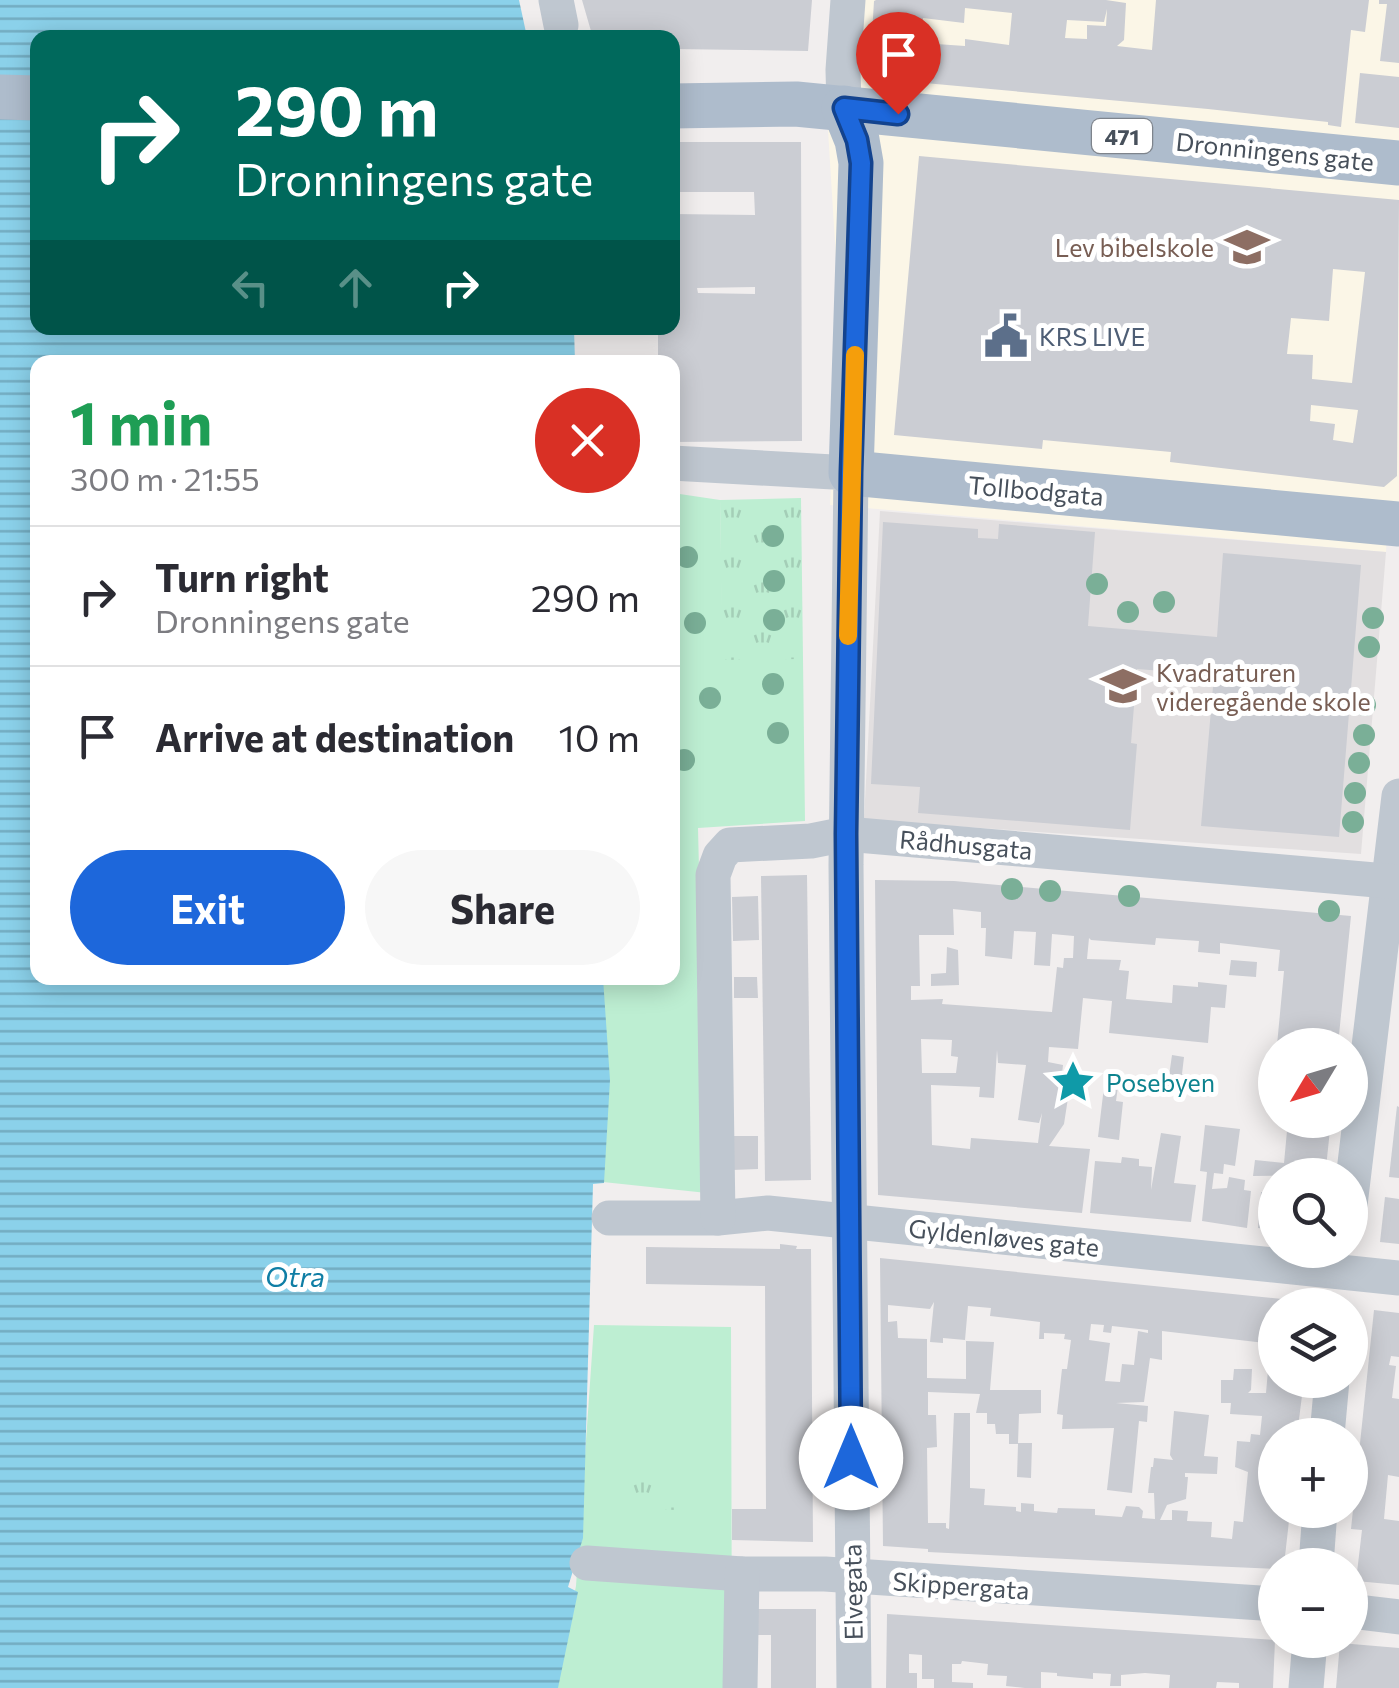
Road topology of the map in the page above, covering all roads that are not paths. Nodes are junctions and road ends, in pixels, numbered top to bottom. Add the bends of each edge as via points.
1 (848, 0) edge
2 (0, 98) edge
3 (30, 98) edge
4 (680, 106) edge
5 (844, 108) junction
6 (1399, 162) edge
7 (680, 462) edge
8 (851, 472) junction
9 (1399, 524) edge
10 (1399, 796) edge
11 (846, 834) junction
12 (1395, 882) edge
13 (1357, 1158) edge
14 (609, 1218) dead end
15 (718, 1218) junction
16 (850, 1220) junction
17 (1341, 1276) edge
18 (1399, 1278) edge
19 (588, 1563) dead end
20 (742, 1574) junction
21 (852, 1578) junction
22 (1258, 1603) edge
23 (1368, 1613) edge
24 (1399, 1617) edge
25 (1308, 1658) edge
26 (740, 1688) edge
27 (854, 1688) edge
28 (1306, 1688) edge

1 - 5 street, Elvegata
2 - 3 main road
4 - 5 main road, Dronningens gate / 471
5 - 6 main road, Dronningens gate / 471
5 - 8 main road, Elvegata via 861,163
7 - 8 street, Tollbodgata
8 - 9 main road, Tollbodgata
8 - 11 street, Elvegata
10 - 12 street
11 - 12 street, Rådhusgata
11 - 15 street, Rådhusgata via 730,845 713,875
11 - 16 street, Elvegata
12 - 13 street
14 - 15 street, Gyldenløves gate
15 - 16 street, Gyldenløves gate via 768,1213
16 - 17 street, Gyldenløves gate
16 - 21 street, Elvegata
17 - 18 street, Gyldenløves gate
19 - 20 street, Skippergata
20 - 21 street, Skippergata
20 - 26 street
21 - 22 street, Skippergata
21 - 27 street, Elvegata
23 - 24 street
25 - 28 street

